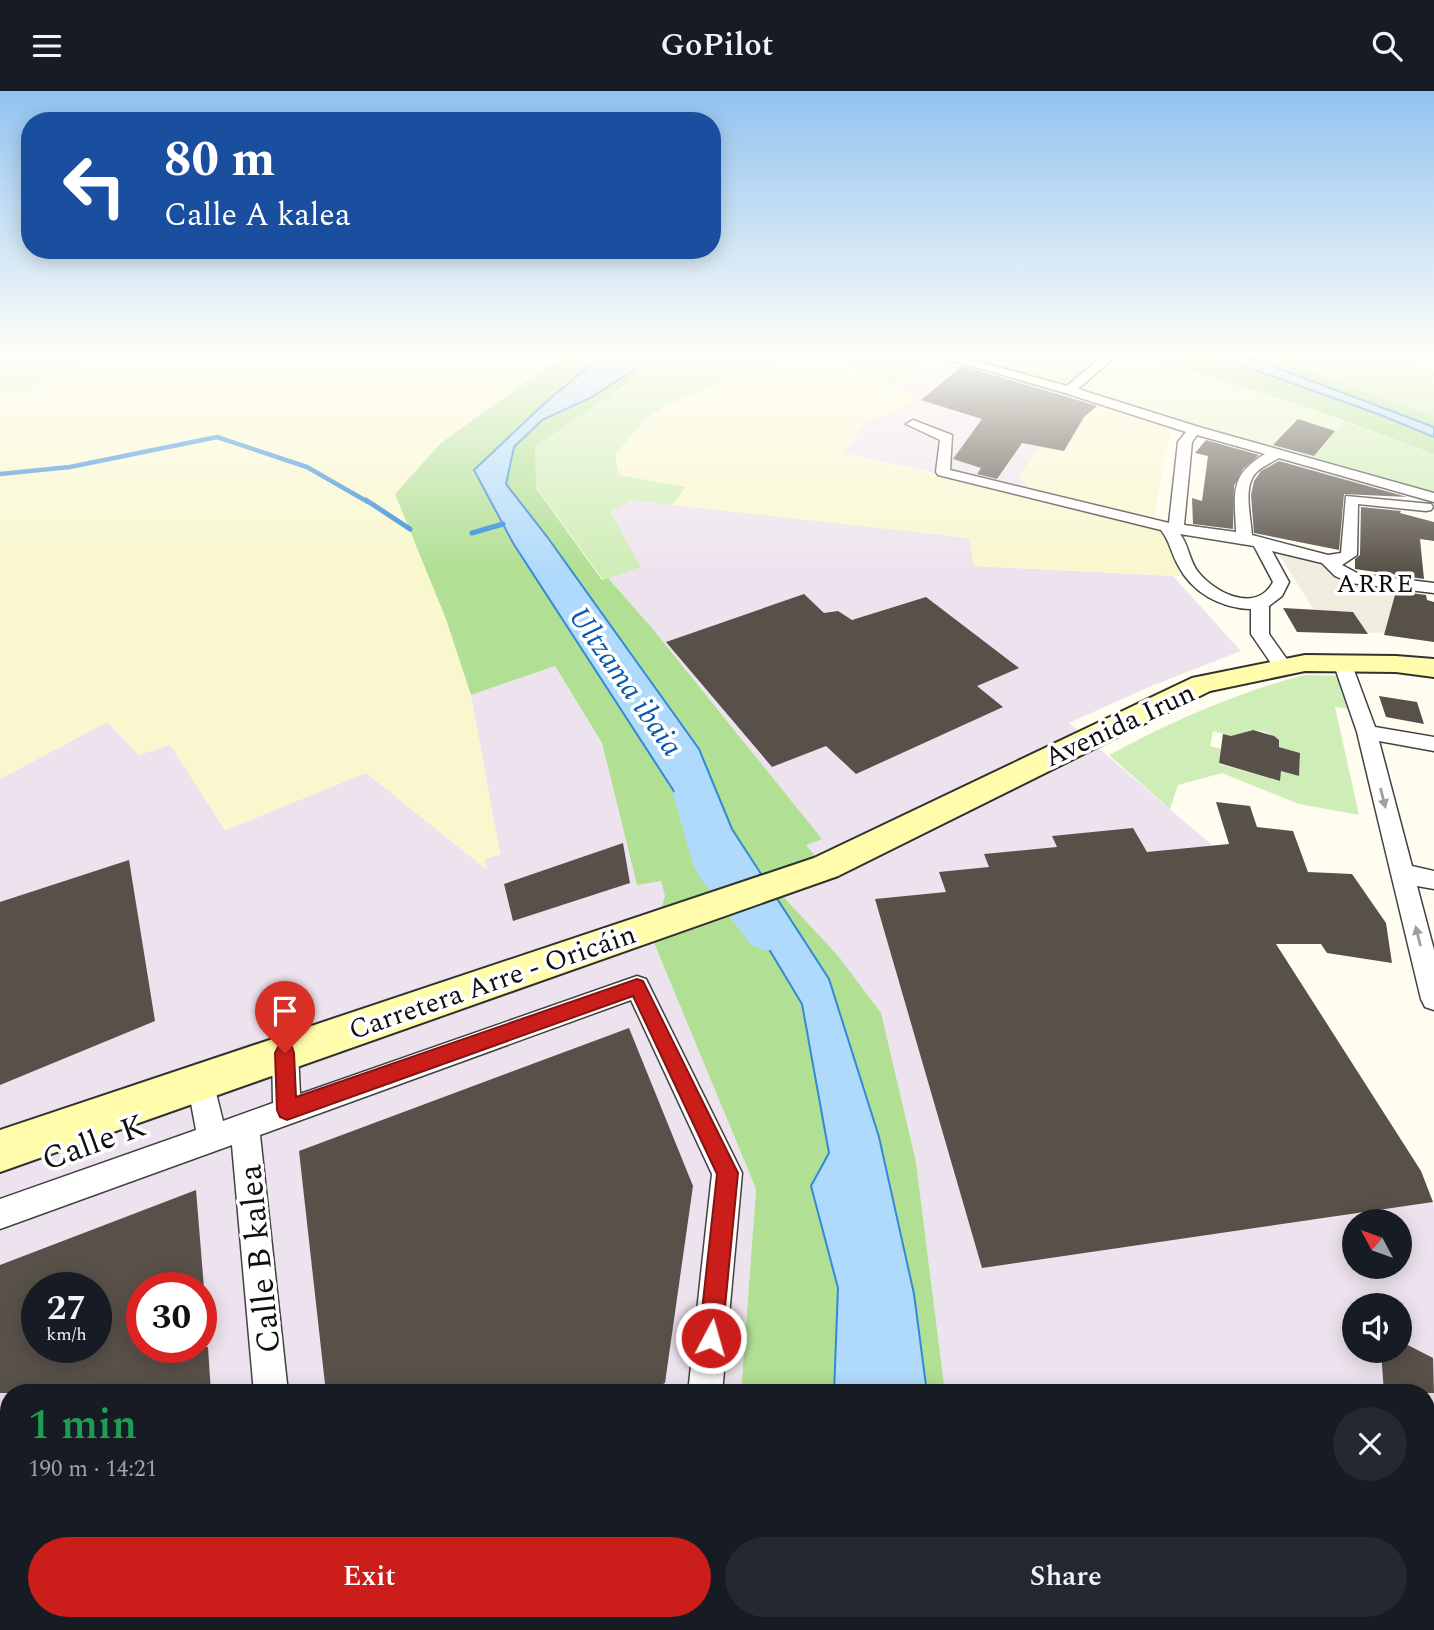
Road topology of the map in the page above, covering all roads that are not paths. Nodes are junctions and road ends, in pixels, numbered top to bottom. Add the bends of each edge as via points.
1 (917, 426) edge
2 (1181, 426) edge
3 (1194, 430) junction
4 (1276, 454) junction
5 (943, 472) joint
6 (1433, 503) edge
7 (1171, 527) junction
8 (1252, 540) junction
9 (1328, 560) junction
10 (1434, 589) edge
11 (1260, 604) junction
12 (1342, 662) junction
13 (1282, 665) junction
14 (1434, 668) edge
15 (1367, 732) junction
16 (1434, 744) edge
17 (826, 867) joint
18 (1401, 873) junction
19 (1434, 880) edge
20 (1434, 999) edge
21 (285, 1053) junction
22 (201, 1082) junction
23 (287, 1110) junction
24 (245, 1125) junction
25 (212, 1137) junction
26 (0, 1151) edge
27 (0, 1214) edge
28 (270, 1384) edge
29 (706, 1384) edge

1 - 5 street via 947,438
2 - 3 street
3 - 4 street
3 - 7 street via 1185,442
4 - 6 street
4 - 8 street via 1245,477 1242,492
5 - 7 street
6 - 9 street via 1350,499 1349,555
7 - 8 street
7 - 11 street via 1192,576 1227,601
8 - 9 street
8 - 11 street via 1280,582 1276,592
9 - 10 street via 1356,579
11 - 13 street via 1260,634
12 - 13 street, Avenida Irun
12 - 14 street, Avenida Irun
12 - 15 street
13 - 17 street, Avenida Irun via 1202,684
15 - 16 street
15 -> 18 street
17 - 21 street, Carretera Arre - Oricáin
18 - 19 street
20 -> 18 street
21 - 22 street, Carretera Arre - Oricáin
21 - 23 street
22 - 25 street
22 - 26 street, Carretera Arre - Oricáin
23 - 24 street, Calle K
23 - 29 street, Calle K via 637,987 727,1173
24 - 25 street, Calle K
24 - 28 street, Calle B kalea
25 - 27 street, Calle K

